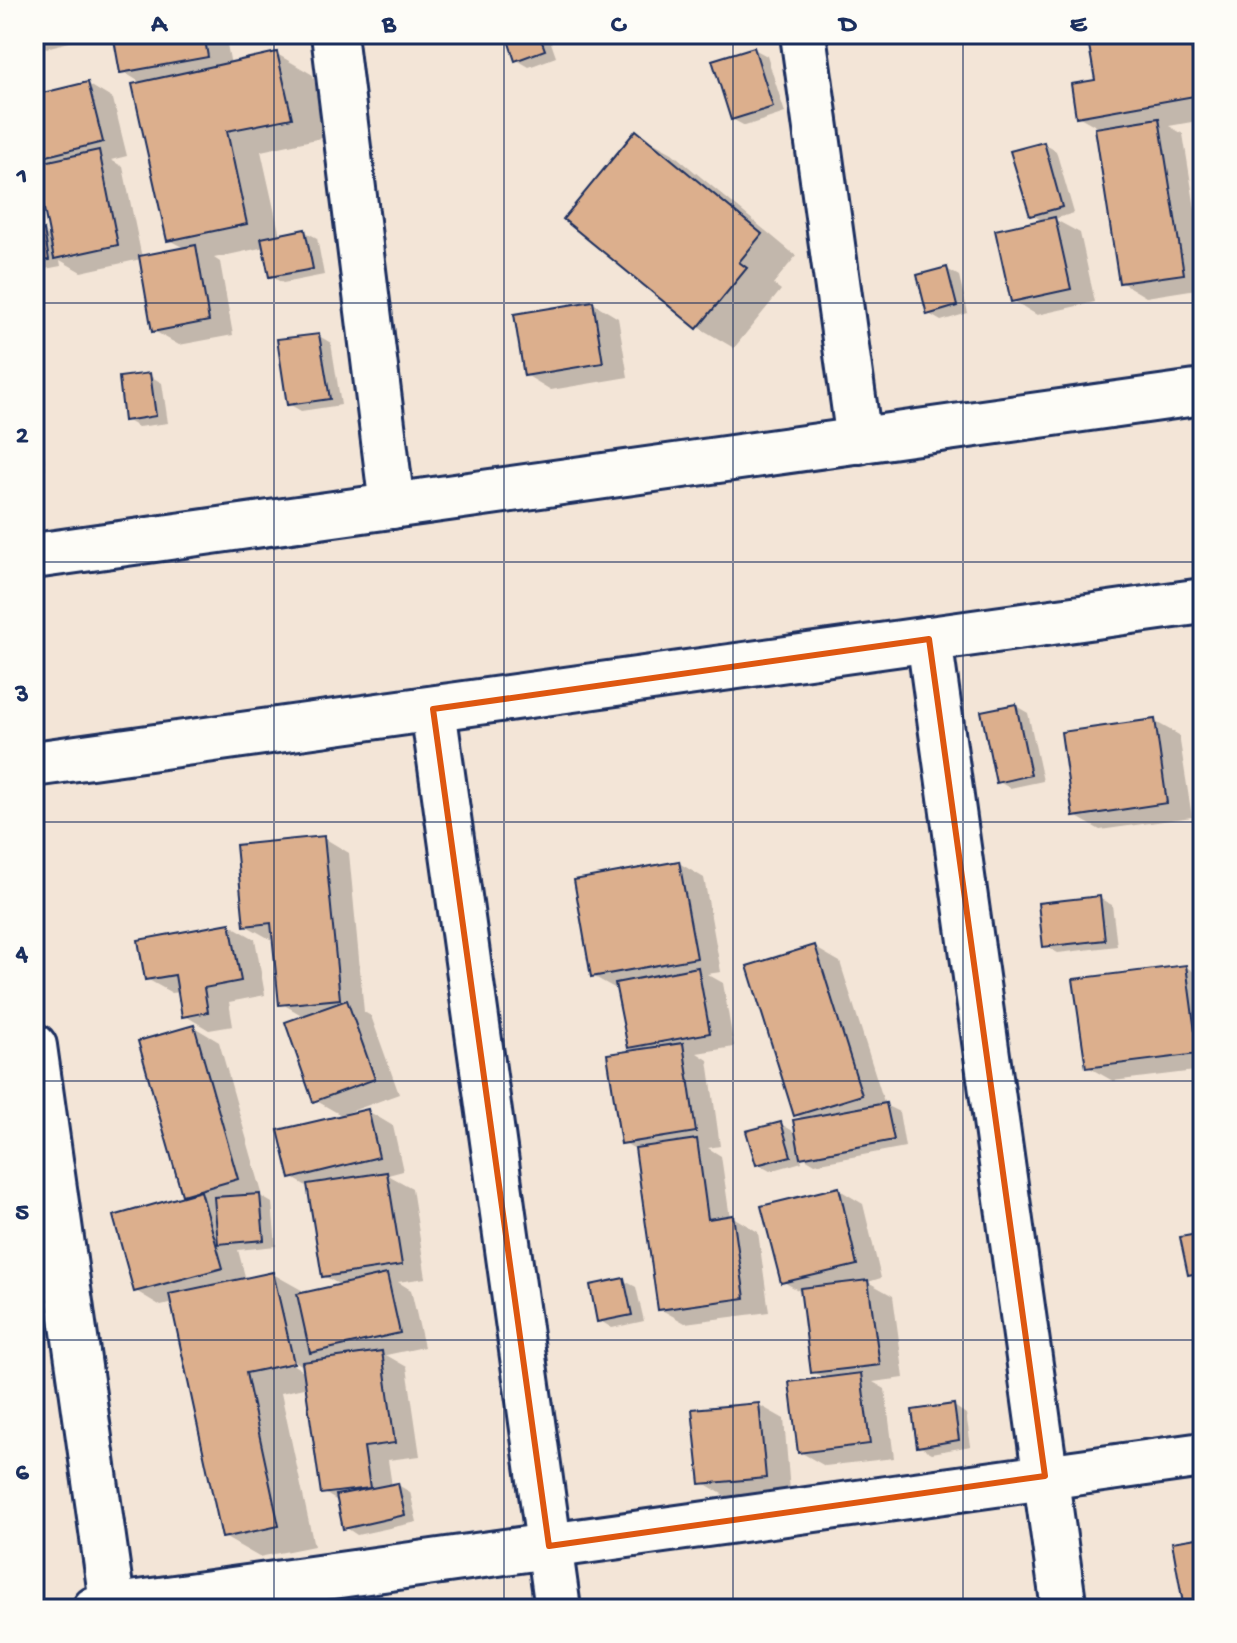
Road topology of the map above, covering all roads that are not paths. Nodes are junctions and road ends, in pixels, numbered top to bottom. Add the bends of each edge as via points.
1 (334, 34) edge
2 (803, 34) edge
3 (1203, 392) edge
4 (859, 441) junction
5 (392, 506) junction
6 (34, 556) edge
7 (1203, 601) edge
8 (929, 639) junction
9 (433, 709) junction
10 (34, 764) edge
11 (34, 1046) edge
12 (1203, 1455) edge
13 (1045, 1476) junction
14 (549, 1546) junction
15 (107, 1608) edge
16 (558, 1609) edge
17 (1064, 1609) edge

1 - 5 street
2 - 4 street
3 - 4 street
4 - 5 street
5 - 6 street
7 - 8 street
8 - 9 street
8 - 13 street
9 - 10 street
9 - 14 street
11 - 15 street
12 - 13 street
13 - 14 street
13 - 17 street
14 - 15 street
14 - 16 street

